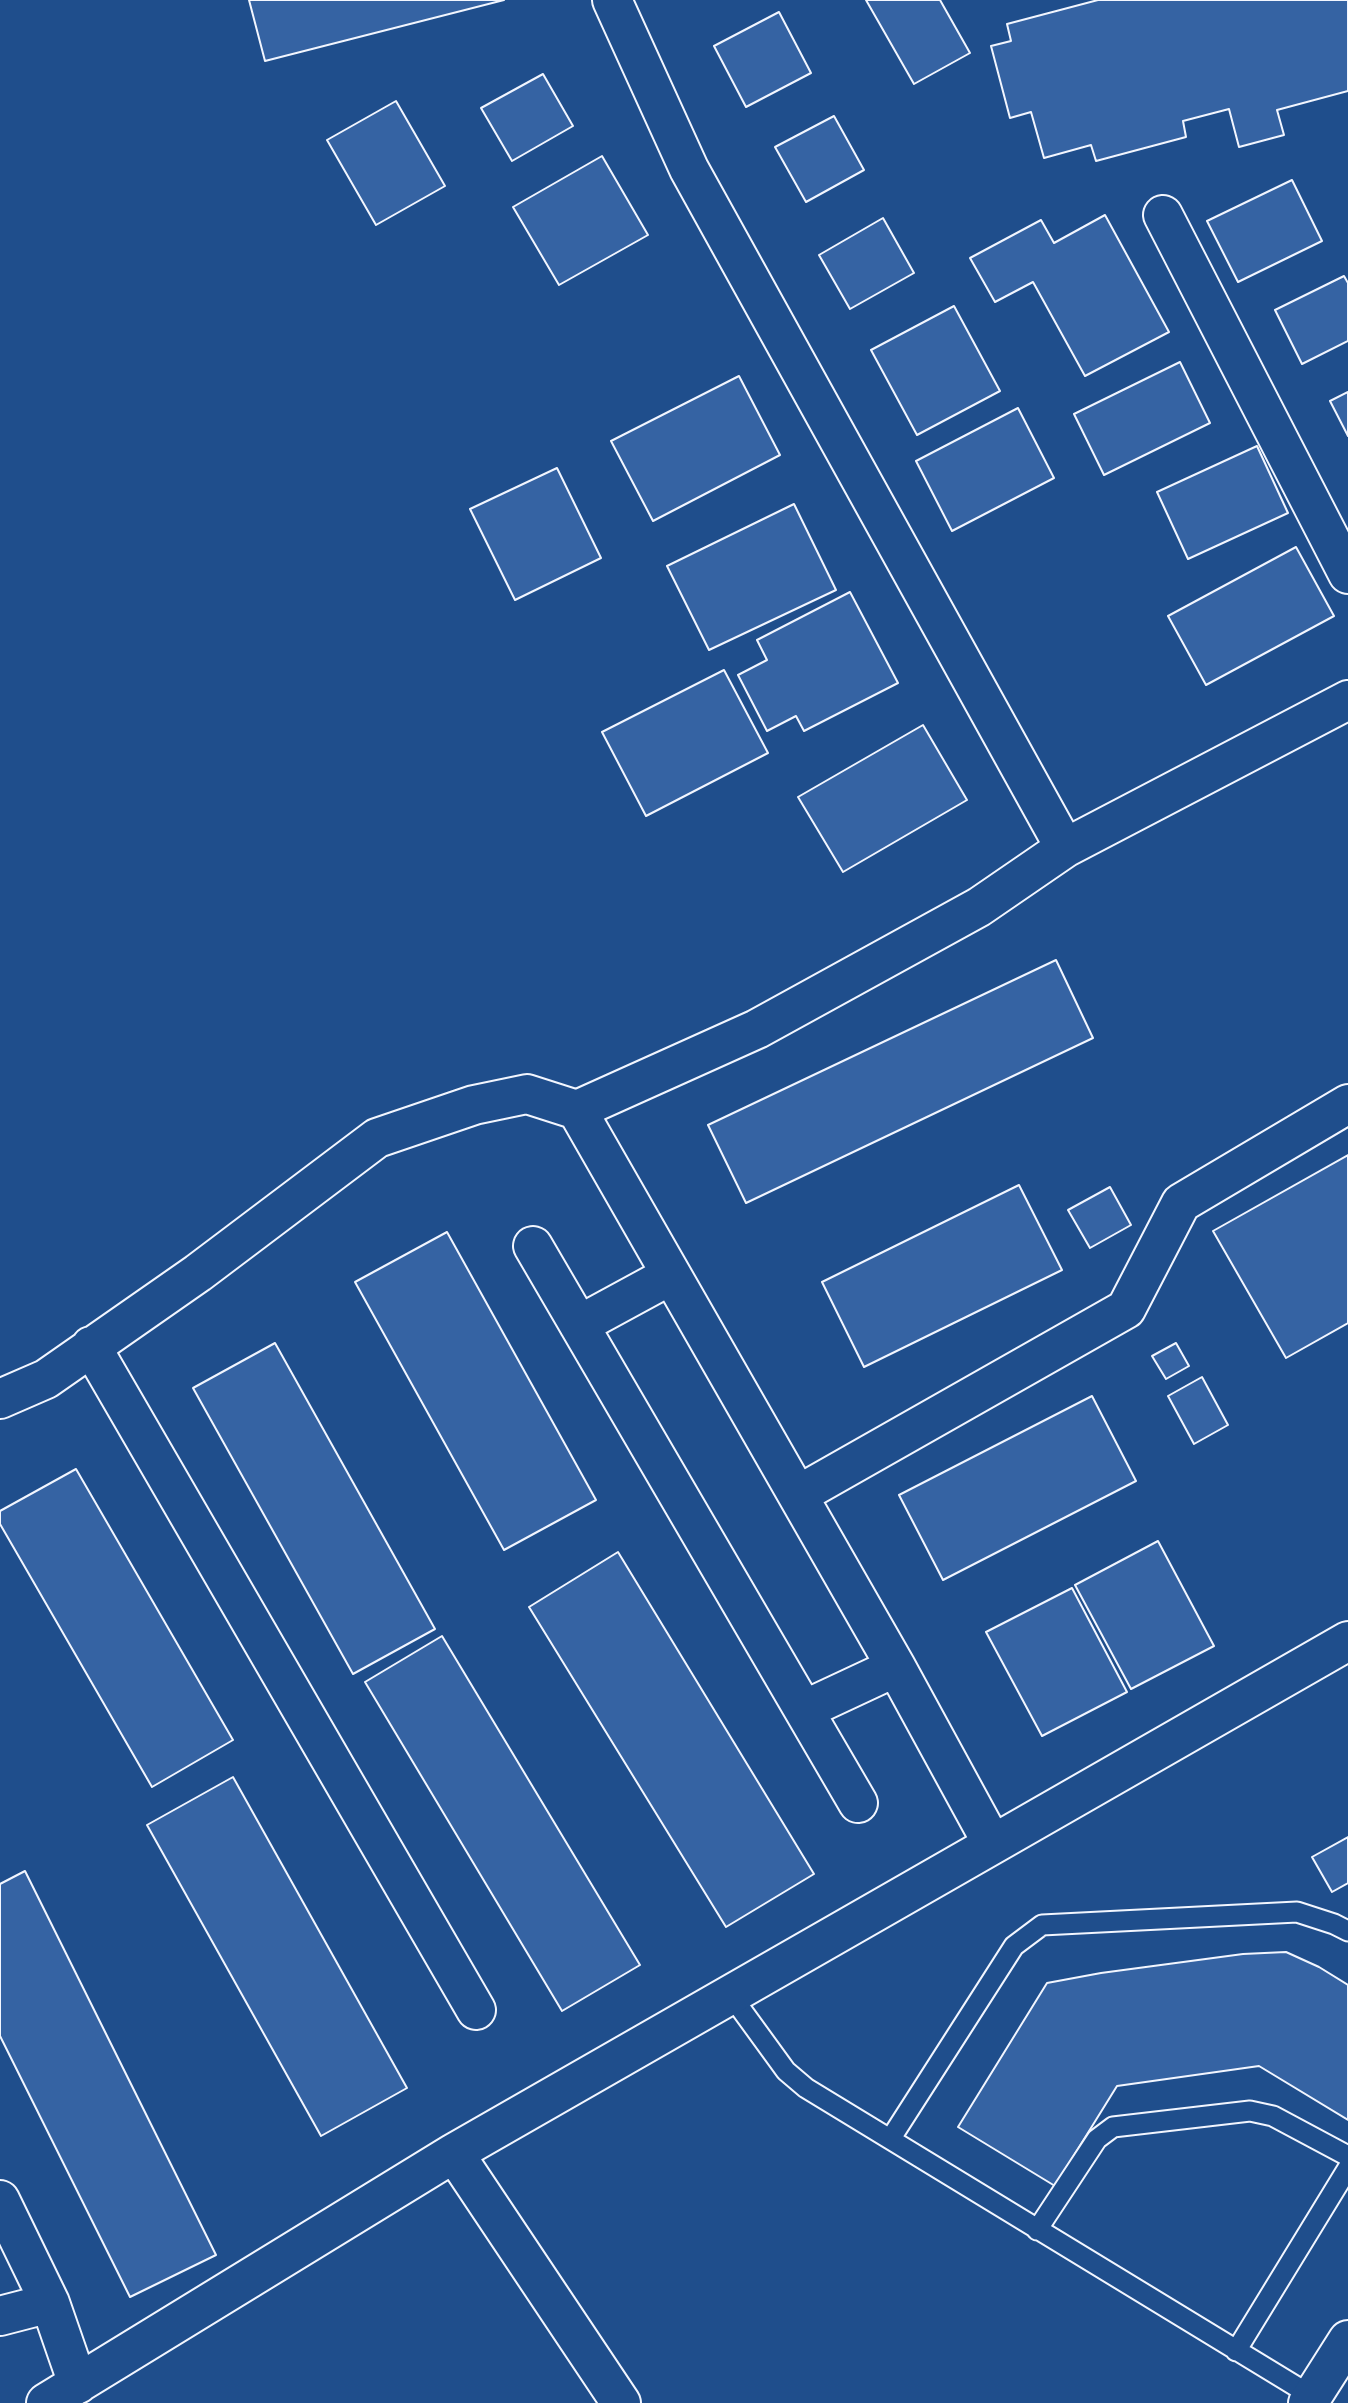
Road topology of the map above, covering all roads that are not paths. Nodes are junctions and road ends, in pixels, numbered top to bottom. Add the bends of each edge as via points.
1 (612, 0) edge
2 (1163, 215) dead end
3 (1348, 574) edge
4 (1348, 700) edge
5 (1065, 848) junction
6 (1348, 1104) edge
7 (577, 1110) junction
8 (533, 1246) dead end
9 (671, 1275) junction
10 (579, 1325) junction
11 (91, 1346) junction
12 (0, 1399) edge
13 (798, 1496) junction
14 (1348, 1640) edge
15 (896, 1667) junction
16 (804, 1710) junction
17 (858, 1803) dead end
18 (992, 1843) junction
19 (1348, 1931) edge
20 (730, 1994) junction
21 (476, 2010) dead end
22 (891, 2138) junction
23 (454, 2153) junction
24 (1348, 2155) edge
25 (1348, 2168) edge
26 (0, 2200) edge
27 (1037, 2230) junction
28 (50, 2303) junction
29 (0, 2316) edge
30 (1348, 2340) edge
31 (1236, 2351) junction
32 (79, 2384) junction
33 (1310, 2399) edge
34 (46, 2403) edge
35 (621, 2403) edge

1 - 5 street via 688,169
2 - 3 street
4 - 5 street
5 - 7 street via 979,907 757,1029
6 - 13 street via 1181,1203 1126,1309
7 - 9 street
7 - 11 street via 527,1094 474,1105 377,1138 198,1273
8 - 10 street
9 - 10 street
9 - 13 street
10 - 16 street
11 - 12 street via 46,1379
11 - 21 street
13 - 15 street
14 - 18 street
15 - 16 street
15 - 18 street
16 - 17 street
18 - 20 street
19 - 22 lane via 1297,1912 1042,1925 1014,1946
20 - 22 lane via 786,2071 806,2088
20 - 23 street
22 - 27 lane
23 - 32 street
23 - 35 street
24 - 27 lane via 1273,2116 1250,2111 1113,2127 1097,2139
25 - 31 lane
26 - 28 street
27 - 31 lane
28 - 29 street
28 - 32 street
30 - 33 street
31 - 33 lane
32 - 34 street

